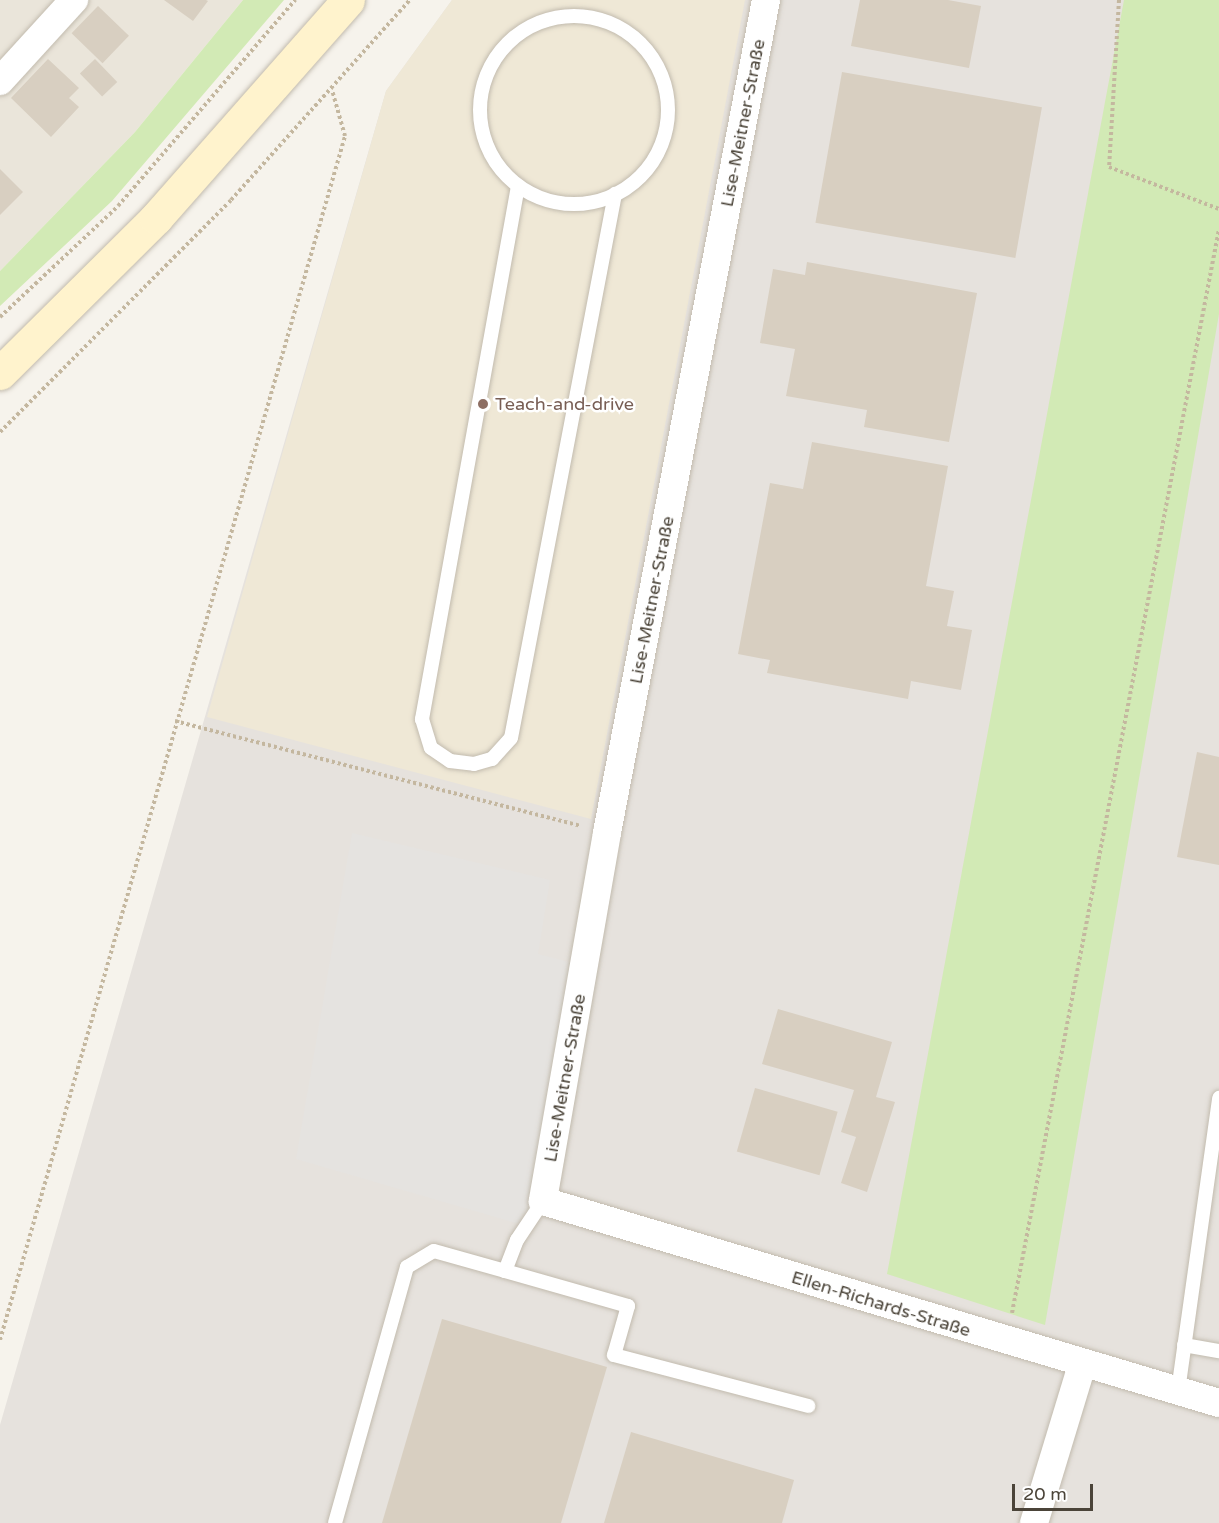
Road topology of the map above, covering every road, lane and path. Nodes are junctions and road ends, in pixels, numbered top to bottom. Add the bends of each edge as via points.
1 (74, 0) edge
2 (295, 0) edge
3 (348, 0) edge
4 (410, 0) edge
5 (766, 0) edge
6 (1119, 0) edge
7 (0, 81) edge
8 (332, 90) junction
9 (518, 186) junction
10 (615, 195) junction
11 (1219, 209) edge
12 (1219, 230) edge
13 (0, 317) edge
14 (0, 373) edge
15 (0, 432) edge
16 (175, 721) junction
17 (608, 833) junction
18 (1219, 1098) edge
19 (543, 1201) junction
20 (505, 1271) junction
21 (0, 1340) edge
22 (1007, 1343) junction
23 (1184, 1345) junction
24 (1219, 1351) edge
25 (1082, 1365) junction
26 (1178, 1391) junction
27 (1219, 1403) edge
28 (808, 1406) dead end
29 (335, 1523) edge
30 (1034, 1523) edge

1 - 7 street
2 - 13 path via 118,206
3 - 14 main road via 156,218
4 - 8 path
5 - 17 street, Lise-Meitner-Straße
6 - 11 path via 1109,167
8 - 15 path via 112,322
8 - 16 path via 345,136
9 - 10 lane via 566,204
9 - 10 lane via 497,164 484,137 480,107 485,77 500,51 522,30 549,18 580,15 609,21 635,37 666,89 668,120 659,151 641,176
9 - 10 lane via 422,719 431,748 450,761 474,764 492,759 511,738
12 - 22 path
16 - 17 path
16 - 21 path
17 - 19 street, Lise-Meitner-Straße
18 - 23 lane
19 - 20 lane via 518,1240
19 - 22 street, Ellen-Richards-Straße
20 - 28 lane via 628,1306 614,1355
20 - 29 lane via 434,1251 407,1267
22 - 25 street, Ellen-Richards-Straße
23 - 24 lane
23 - 26 lane
25 - 26 street, Ellen-Richards-Straße
25 - 30 street
26 - 27 street, Ellen-Richards-Straße

